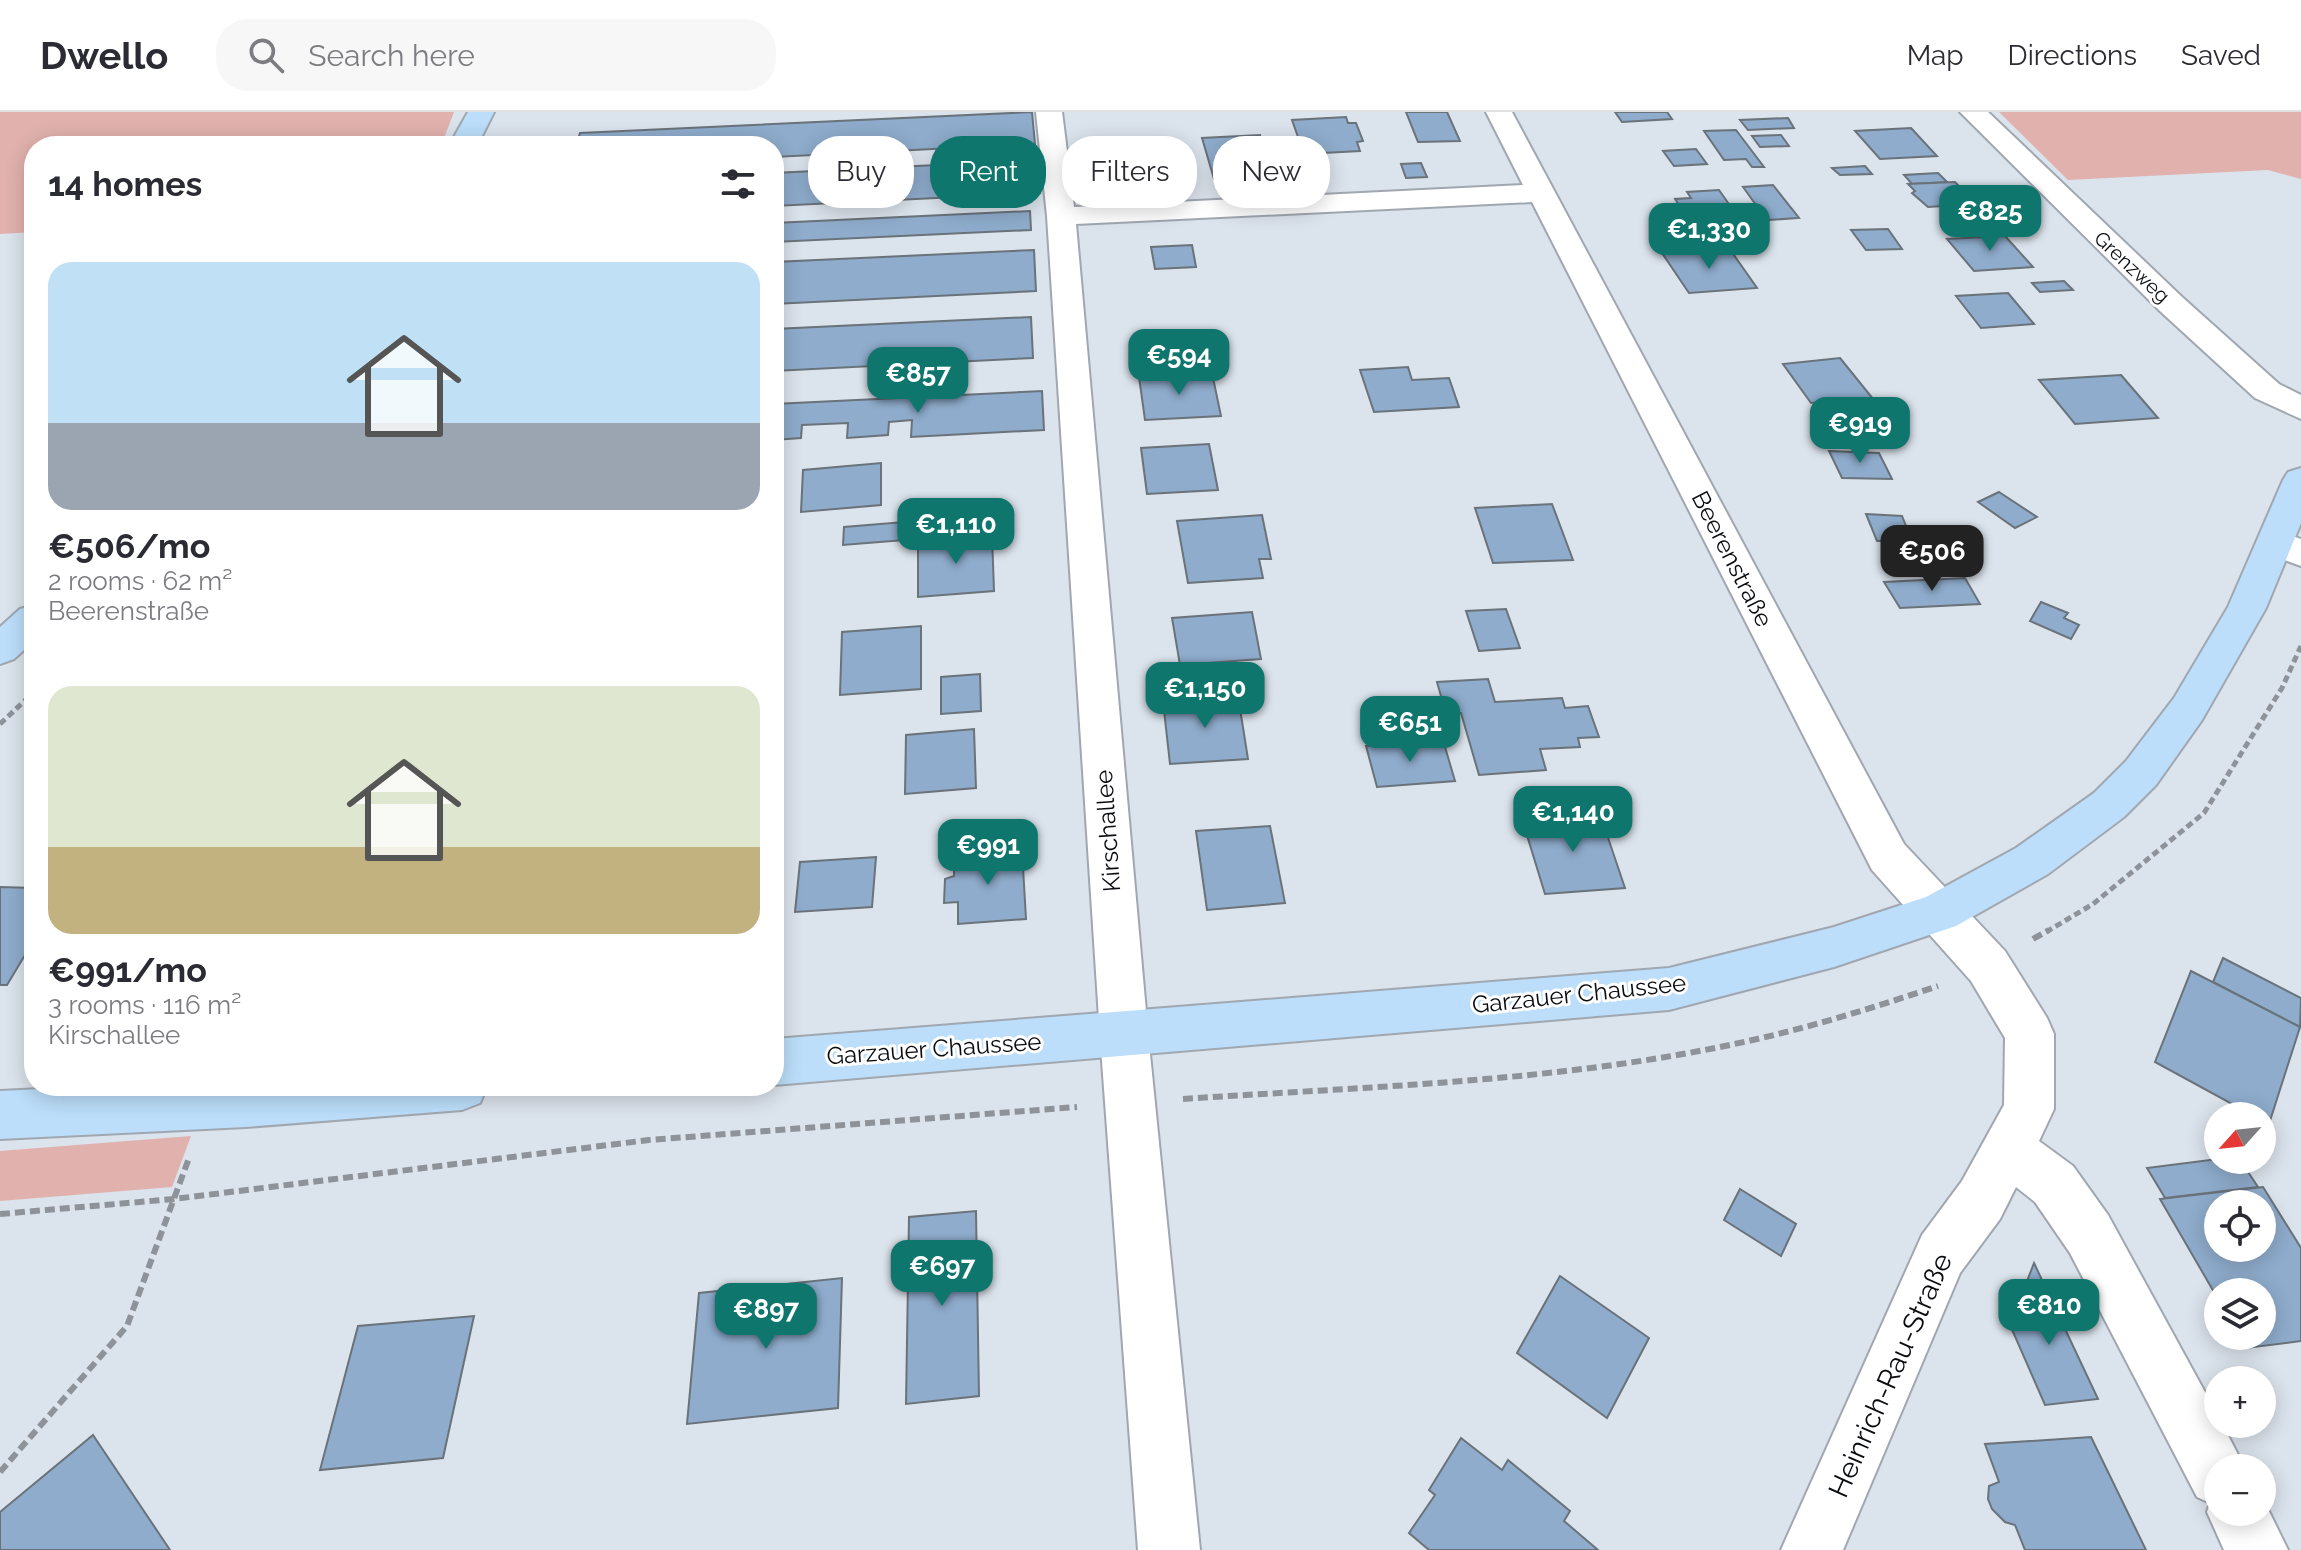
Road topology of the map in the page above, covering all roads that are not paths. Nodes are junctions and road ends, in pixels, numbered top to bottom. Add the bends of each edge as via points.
1 (481, 112) edge
2 (1049, 112) edge
3 (1499, 112) edge
4 (1973, 112) edge
5 (468, 136) edge
6 (1541, 193) junction
7 (1061, 216) junction
8 (2301, 408) edge
9 (2301, 480) edge
10 (2288, 548) edge
11 (24, 628) edge
12 (0, 649) edge
13 (1940, 912) junction
14 (1124, 1034) junction
15 (784, 1061) edge
16 (321, 1096) edge
17 (0, 1115) edge
18 (2007, 1148) junction
19 (2206, 1454) edge
20 (2244, 1526) edge
21 (1169, 1550) edge
22 (1812, 1550) edge
23 (2257, 1550) edge

1 - 5 main road
2 - 7 street, Kirschallee
3 - 6 street, Beerenstraße
4 - 8 street, Grenzweg via 2267,391
6 - 7 street
6 - 13 street, Beerenstraße via 1888,857
7 - 14 street, Kirschallee
9 - 10 main road, Garzauer Chaussee
10 - 13 main road, Garzauer Chaussee via 2188,709 2141,773 2109,805 2032,861
11 - 12 main road
13 - 14 main road, Garzauer Chaussee via 1834,947 1669,989
13 - 18 street, Heinrich-Rau-Straße via 1988,966 2030,1034 2029,1109
14 - 15 main road, Garzauer Chaussee
14 - 21 street, Kirschallee
16 - 17 main road
18 - 19 street via 2054,1184 2089,1234
18 - 22 street, Heinrich-Rau-Straße via 1981,1200 1941,1254
20 - 23 street

